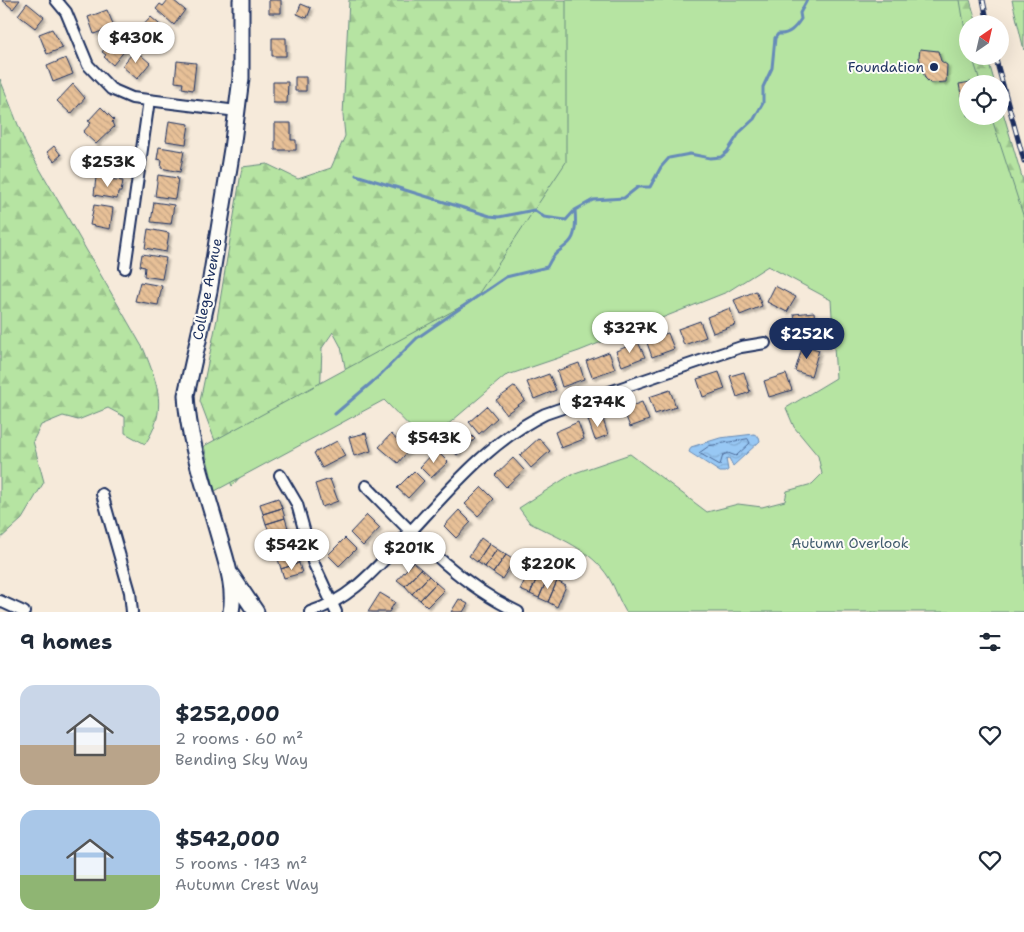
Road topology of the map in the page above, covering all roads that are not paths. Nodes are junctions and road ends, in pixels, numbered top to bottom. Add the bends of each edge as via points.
1 (56, 0) edge
2 (240, 0) edge
3 (148, 100) junction
4 (238, 111) junction
5 (122, 261) dead end
6 (765, 343) dead end
7 (280, 475) dead end
8 (366, 486) dead end
9 (102, 494) dead end
10 (411, 532) junction
11 (230, 574) junction
12 (0, 601) edge
13 (334, 608) edge
14 (24, 612) edge
15 (132, 612) edge
16 (231, 612) edge
17 (240, 612) edge
18 (256, 612) edge
19 (310, 612) edge
20 (518, 612) edge

1 - 3 street via 66,12 94,74 120,95
2 - 4 street, College Avenue via 242,54
3 - 4 street
3 - 5 street
4 - 11 street, College Avenue via 209,291 186,395 198,457
6 - 10 street via 741,346 545,414 522,425 494,446
7 - 13 street via 297,504 313,562
8 - 10 street
9 - 15 street via 130,592
10 - 13 street
10 - 20 street via 447,566
11 - 16 street, College Avenue
11 - 18 street, College Avenue
12 - 14 street
13 - 19 street
17 - 18 street, College Avenue

